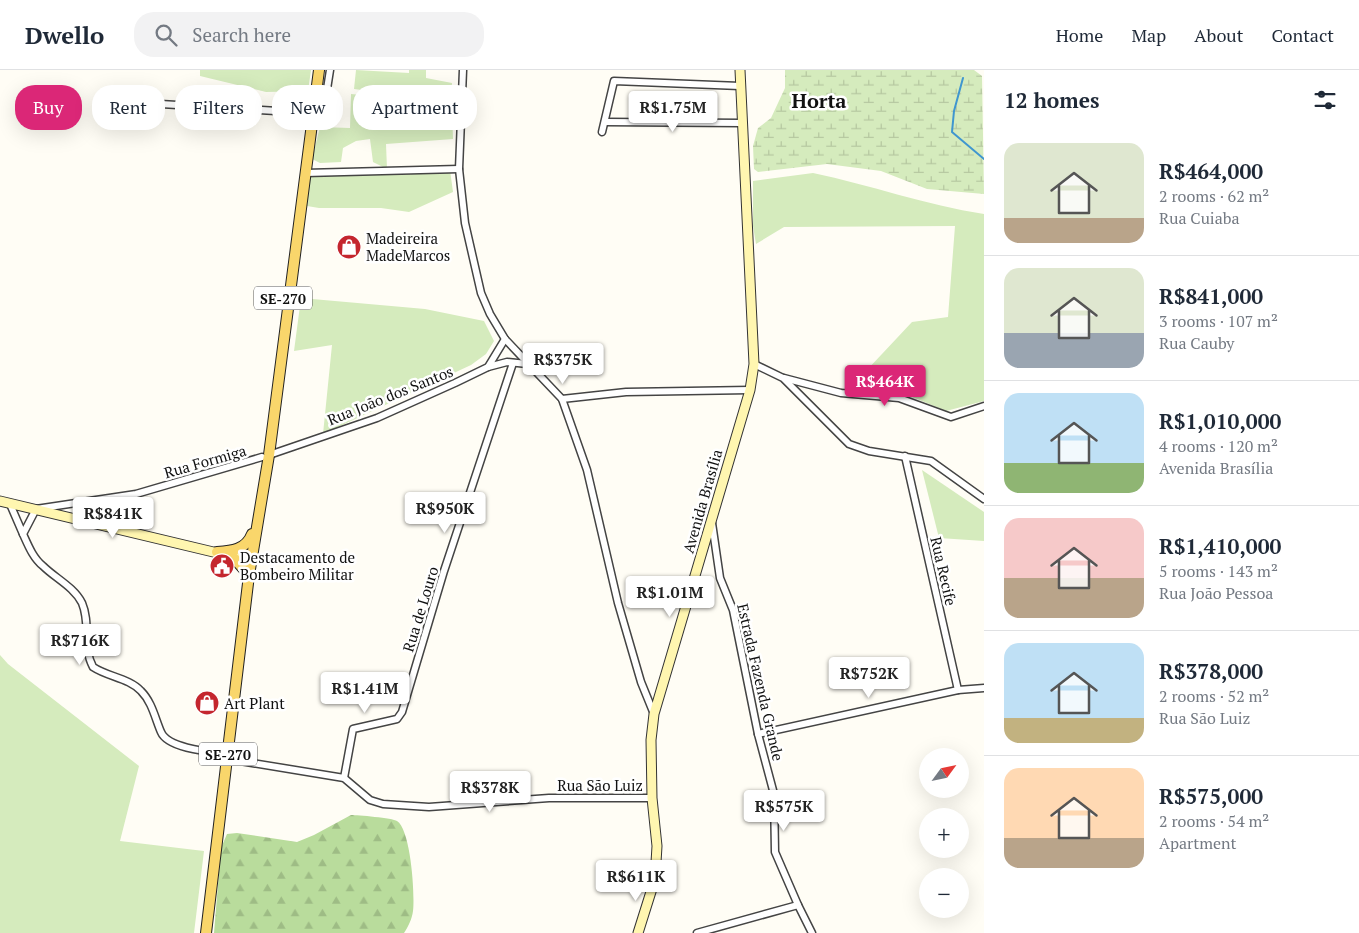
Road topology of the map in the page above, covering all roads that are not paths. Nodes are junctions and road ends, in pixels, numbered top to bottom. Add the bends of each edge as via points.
1 (315, 70) edge
2 (319, 70) edge
3 (330, 70) edge
4 (462, 70) edge
5 (740, 70) edge
6 (313, 85) edge
7 (317, 85) edge
8 (328, 85) edge
9 (740, 86) junction
10 (165, 104) edge
11 (272, 110) edge
12 (605, 122) junction
13 (742, 123) junction
14 (308, 130) edge
15 (311, 130) edge
16 (602, 132) dead end
17 (459, 169) junction
18 (305, 173) junction
19 (505, 339) junction
20 (513, 363) junction
21 (527, 364) junction
22 (754, 364) junction
23 (488, 367) junction
24 (783, 378) junction
25 (750, 390) junction
26 (562, 399) junction
27 (984, 406) edge
28 (266, 456) junction
29 (905, 456) junction
30 (984, 499) edge
31 (0, 501) edge
32 (10, 504) junction
33 (36, 509) junction
34 (711, 520) junction
35 (23, 534) junction
36 (252, 534) junction
37 (253, 550) junction
38 (217, 552) junction
39 (232, 556) junction
40 (251, 561) junction
41 (249, 575) junction
42 (984, 688) edge
43 (958, 690) junction
44 (654, 714) junction
45 (758, 734) junction
46 (228, 757) junction
47 (344, 778) junction
48 (652, 798) junction
49 (798, 906) junction
50 (640, 931) edge
51 (206, 933) edge
52 (697, 933) edge
53 (812, 933) edge

1 - 6 main road, SE-270
2 - 7 main road, SE-270
3 - 8 street
4 - 17 street
5 - 9 main road, Avenida Brasília
9 - 12 street via 614,81
9 - 13 main road, Avenida Brasília
10 - 11 street
12 - 13 street
12 - 16 street
13 - 22 main road, Avenida Brasília
14 - 28 main road, SE-270
15 - 18 main road, SE-270
17 - 18 street
17 - 19 street via 466,223 481,293
18 - 28 main road, SE-270
19 - 21 street
19 - 23 street
20 - 21 street, Rua João dos Santos
20 - 23 street, Rua João dos Santos
20 - 47 street, Rua de Louro via 444,571 402,712 397,719 356,727 352,731
21 - 26 street
22 - 24 street
22 - 25 main road, Avenida Brasília
23 - 28 street, Rua João dos Santos via 377,418
24 - 27 street via 841,393 899,398 951,417
24 - 29 street via 849,444 869,451
25 - 26 street via 626,392
25 - 34 main road, Avenida Brasília
26 - 44 street via 584,461 618,603
28 - 33 street, Rua Formiga via 129,495
28 - 36 main road, SE-270
28 - 37 main road, SE-270
29 - 30 street via 932,461
29 - 43 street, Rua Recife
31 - 32 main road
32 - 33 main road
32 - 35 street
33 - 35 street
33 - 38 main road
34 - 44 main road, Avenida Brasília
34 - 45 street, Estrada Fazenda Grande via 720,574 733,610
35 - 46 street via 41,565 80,599 93,667 141,690 167,740
36 - 37 main road, SE-270
36 - 38 main road via 238,549
37 - 40 main road, SE-270
38 - 39 main road
39 - 40 main road
39 - 41 main road
40 - 41 main road, SE-270
41 - 46 main road, SE-270
42 - 43 street
43 - 45 street
44 - 48 main road, Avenida Brasília
45 - 49 street, Estrada Fazenda Grande via 774,794 775,852
46 - 47 street
46 - 51 main road, SE-270
47 - 48 street, Rua São Luiz via 370,800 429,807 549,798
48 - 50 main road, Avenida Brasília via 657,846 655,880
49 - 52 street
49 - 53 street, Estrada Fazenda Grande

